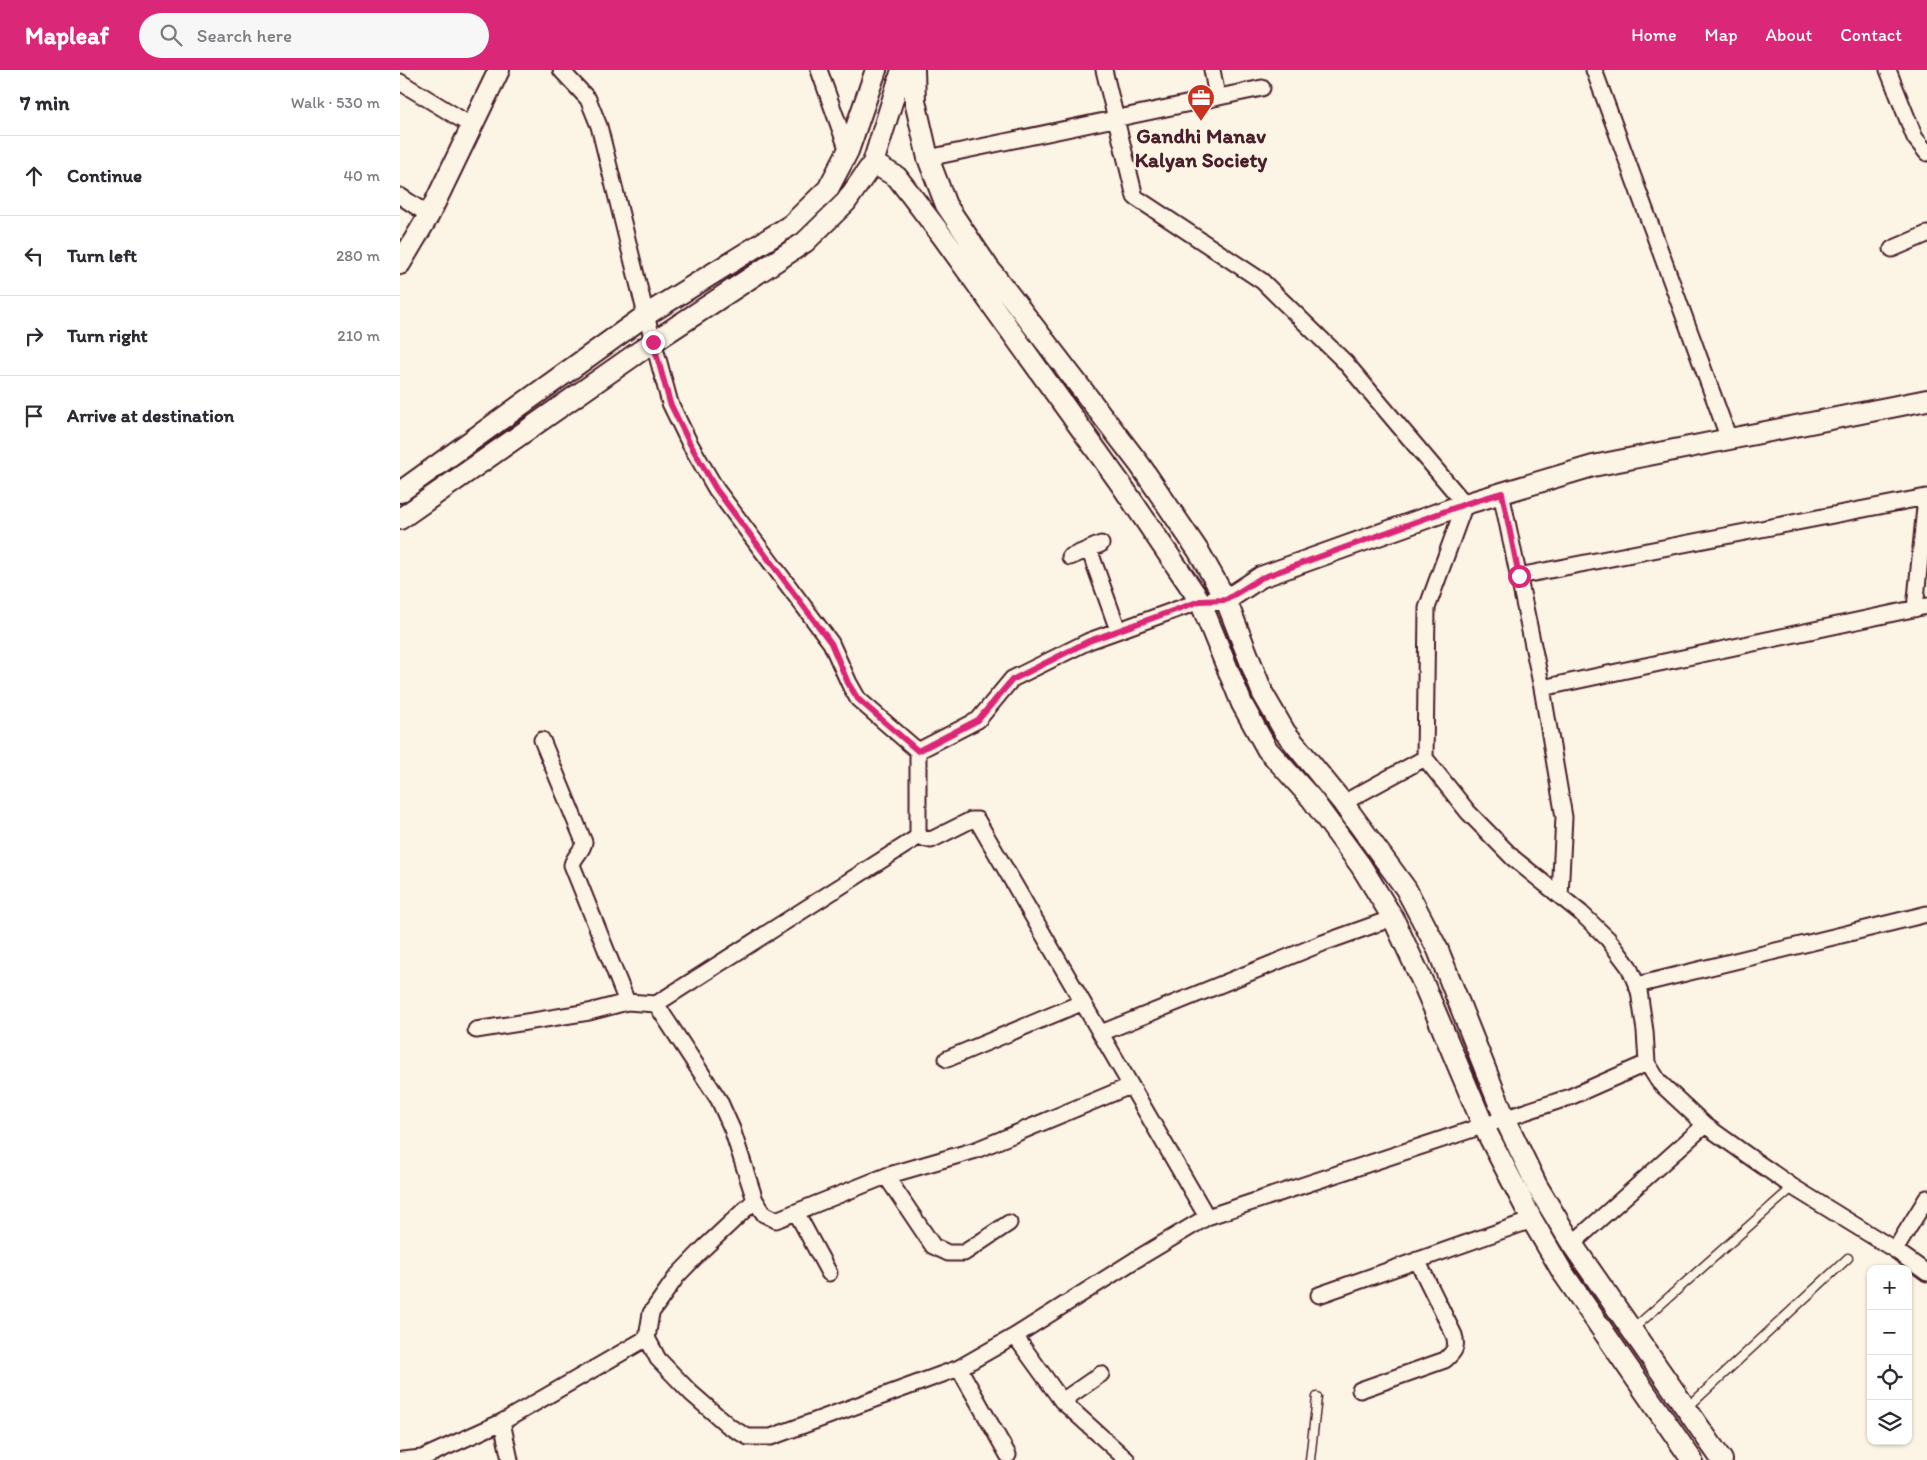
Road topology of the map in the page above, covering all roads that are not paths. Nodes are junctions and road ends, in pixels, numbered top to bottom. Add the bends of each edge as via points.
1 (499, 70) edge
2 (561, 70) edge
3 (819, 70) edge
4 (876, 70) edge
5 (902, 70) edge
6 (914, 70) edge
7 (1104, 70) edge
8 (1212, 70) edge
9 (1594, 70) edge
10 (1888, 70) edge
11 (400, 82) edge
12 (1262, 88) dead end
13 (1217, 96) junction
14 (1115, 120) junction
15 (472, 126) junction
16 (848, 151) junction
17 (1927, 153) edge
18 (928, 158) junction
19 (873, 163) junction
20 (400, 196) edge
21 (429, 215) junction
22 (1927, 234) edge
23 (1892, 249) dead end
24 (400, 264) edge
25 (646, 316) junction
26 (653, 342) junction
27 (1927, 400) edge
28 (1729, 439) junction
29 (400, 492) edge
30 (1502, 493) junction
31 (1465, 504) junction
32 (400, 519) edge
33 (1070, 557) dead end
34 (1519, 576) junction
35 (1226, 600) junction
36 (1200, 601) junction
37 (1921, 608) edge
38 (1118, 630) junction
39 (1542, 688) junction
40 (542, 740) dead end
41 (918, 751) junction
42 (1425, 758) junction
43 (1342, 803) junction
44 (918, 837) junction
45 (1560, 896) junction
46 (1927, 914) edge
47 (1393, 918) junction
48 (1637, 985) junction
49 (627, 1002) junction
50 (1082, 1003) junction
51 (656, 1004) junction
52 (476, 1030) dead end
53 (1101, 1033) junction
54 (946, 1059) dead end
55 (1648, 1063) junction
56 (1130, 1086) junction
57 (1505, 1119) junction
58 (1705, 1125) junction
59 (1484, 1127) junction
60 (886, 1176) junction
61 (1793, 1188) junction
62 (1927, 1198) edge
63 (755, 1200) junction
64 (796, 1212) junction
65 (1207, 1217) junction
66 (1532, 1220) junction
67 (1009, 1223) dead end
68 (1572, 1244) junction
69 (1895, 1250) junction
70 (1848, 1258) dead end
71 (1417, 1260) junction
72 (829, 1273) dead end
73 (1927, 1273) edge
74 (1320, 1295) dead end
75 (1632, 1330) junction
76 (1015, 1336) junction
77 (647, 1338) junction
78 (959, 1368) junction
79 (1101, 1374) dead end
80 (1360, 1390) dead end
81 (1317, 1397) dead end
82 (1062, 1401) junction
83 (1687, 1408) junction
84 (502, 1422) junction
85 (1008, 1455) dead end
86 (402, 1460) edge
87 (510, 1460) edge
88 (1127, 1460) edge
89 (1310, 1460) edge
90 (1692, 1460) edge
91 (1722, 1460) edge

1 - 15 street
2 - 25 street via 588,99 599,126
3 - 16 street
4 - 16 street
5 - 19 street
6 - 18 street via 915,101
7 - 14 street
8 - 13 street
9 - 28 street
10 - 17 street via 1915,138
11 - 15 street
12 - 13 street
13 - 14 street
14 - 18 street
14 - 31 street via 1135,197 1262,282 1345,362
15 - 21 street
16 - 25 street via 828,189 792,225
18 - 35 street via 946,205 988,267 1140,465 1199,552
19 - 26 street via 846,202 805,242
19 - 36 street via 897,177 943,238 1120,483
20 - 21 street
21 - 24 street
22 - 23 street
25 - 26 street
25 - 29 street
26 - 32 street
26 - 41 street via 670,403 716,489 831,643 858,699
27 - 28 street
28 - 30 street via 1593,466
30 - 31 street
30 - 34 street
31 - 35 street via 1261,578
31 - 42 street via 1427,608
33 - 38 street via 1095,547
34 - 37 street via 1926,497
34 - 39 street
35 - 36 street
35 - 43 street via 1263,694 1284,732
36 - 38 street
36 - 47 street via 1242,704 1267,749 1311,798 1361,866
37 - 39 street
38 - 41 street via 1012,680 978,720
39 - 45 street via 1564,817
40 - 49 street via 584,842 572,865
41 - 44 street
42 - 43 street
42 - 45 street via 1468,812 1513,858
43 - 57 street via 1406,889 1438,950
44 - 50 street via 930,840 977,820
44 - 51 street
45 - 48 street via 1608,938 1629,967
46 - 48 street
47 - 53 street
47 - 59 street
48 - 55 street
49 - 51 street
49 - 52 street via 589,1012
50 - 53 street
50 - 54 street
51 - 63 street via 719,1100
53 - 56 street
55 - 57 street via 1570,1097
55 - 58 street via 1658,1082
56 - 60 street via 976,1150
56 - 65 street
57 - 59 street
57 - 68 street via 1536,1186
58 - 61 street
58 - 68 street
59 - 65 street
59 - 66 street
60 - 64 street
60 - 67 street via 933,1246 948,1253 964,1252
61 - 69 street
61 - 75 lane
62 - 69 street
63 - 64 street via 764,1214 776,1220
63 - 77 street via 677,1276 651,1313
64 - 72 street
65 - 76 street
66 - 71 street
66 - 90 street via 1563,1273
68 - 75 street
69 - 73 street
70 - 83 lane
71 - 74 street
71 - 80 street via 1457,1344 1445,1360
75 - 83 street
76 - 78 street
76 - 82 street
77 - 78 street via 658,1359 692,1393 730,1427 748,1437 771,1437
77 - 84 street
78 - 85 street
79 - 82 street
81 - 89 lane
82 - 88 street
83 - 91 street
84 - 86 street via 422,1458
84 - 87 street

